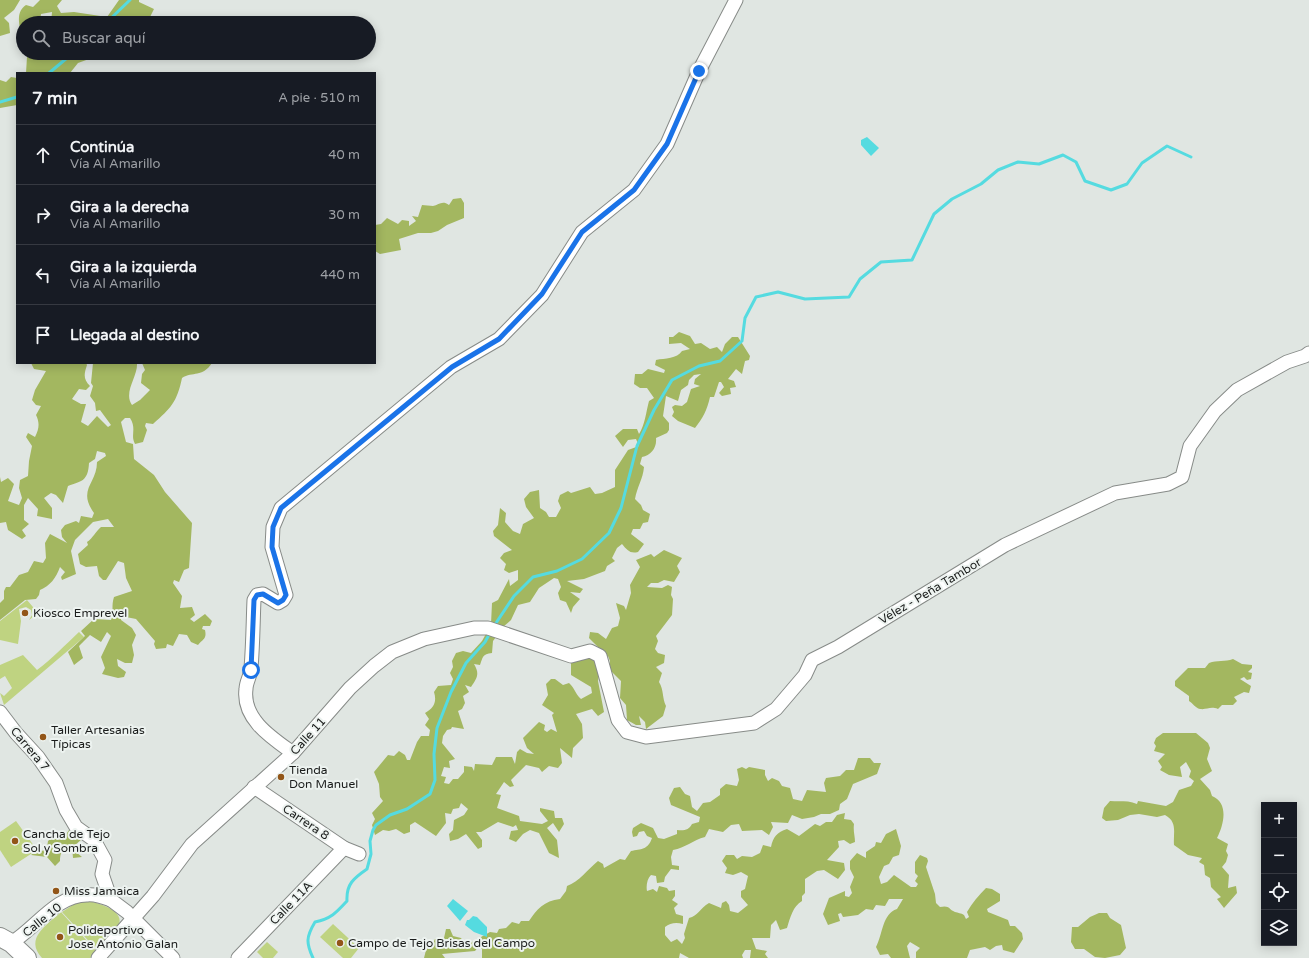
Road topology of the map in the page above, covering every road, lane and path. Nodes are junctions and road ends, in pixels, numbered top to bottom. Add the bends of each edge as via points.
1 (736, 0) edge
2 (1309, 353) edge
3 (571, 656) joint
4 (0, 712) edge
5 (293, 753) junction
6 (254, 787) junction
7 (344, 848) junction
8 (359, 854) dead end
9 (111, 900) junction
10 (133, 919) junction
11 (4, 944) edge
12 (27, 958) edge
13 (98, 958) edge
14 (174, 958) edge
15 (238, 958) edge

1 - 5 street via 699,71 667,144 634,190 582,232 542,294 499,339 452,367 281,508 273,527 272,547 286,595 278,603 263,594 257,595 254,600 251,670 246,689 247,704 258,725
2 - 3 street, Vélez - Peña Tambor via 1287,362 1237,390 1215,411 1190,446 1182,477 1168,484 1115,493 1005,546 812,660 805,676 776,709 754,723 646,737 627,732 618,720 600,656 590,651
3 - 5 street, Calle 11 via 488,628 474,628 424,639 392,652 374,666 350,688
4 - 9 street, Carrera 7 via 56,782 66,810 76,827 94,840 104,860 102,874
5 - 6 street, Calle 11
6 - 7 street, Carrera 8
6 - 10 street, Calle 11 via 192,844
7 - 8 street, Carrera 8
7 - 15 street, Calle 11A
9 - 10 street
9 - 11 street, Calle 10 via 94,895 75,896 54,908 20,938
10 - 13 street, Calle 11
10 - 14 street
11 - 12 main road

